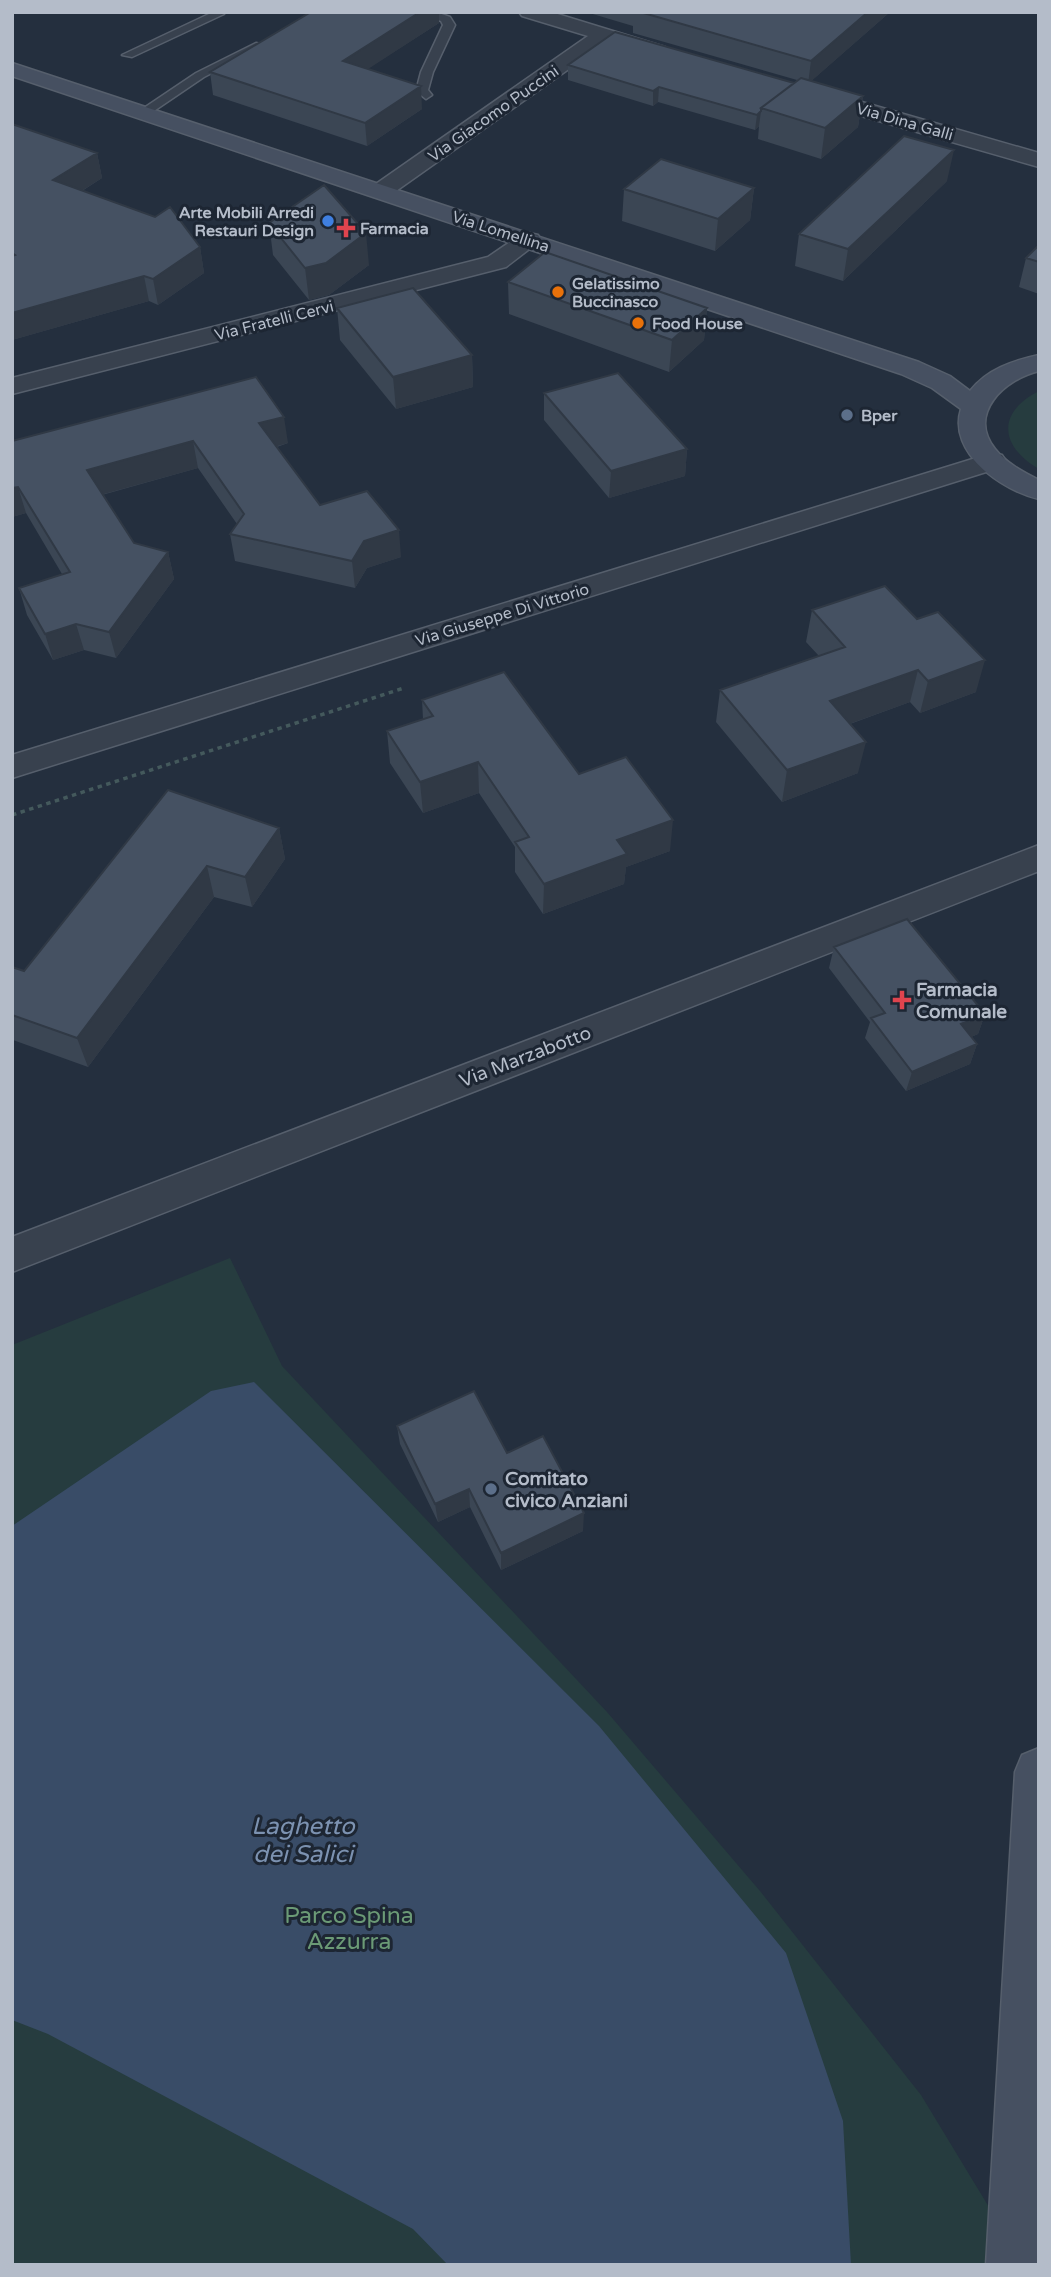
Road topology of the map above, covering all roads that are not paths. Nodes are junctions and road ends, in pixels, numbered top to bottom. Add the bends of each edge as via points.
1 (213, 12) edge
2 (423, 12) edge
3 (529, 12) edge
4 (604, 35) junction
5 (269, 41) edge
6 (128, 55) dead end
7 (681, 57) edge
8 (12, 69) edge
9 (783, 87) edge
10 (425, 94) dead end
11 (144, 112) junction
12 (1039, 160) edge
13 (381, 191) junction
14 (529, 240) junction
15 (1039, 363) edge
16 (910, 368) junction
17 (994, 380) junction
18 (12, 386) edge
19 (973, 406) junction
20 (992, 461) junction
21 (1039, 491) edge
22 (12, 767) edge
23 (1039, 857) edge
24 (12, 1255) edge
25 (1039, 1772) edge
26 (1014, 2265) edge

1 - 6 lane via 218,14
2 - 10 lane via 446,19 449,25 427,72
3 - 4 street
4 - 7 street
4 - 13 street, Via Giacomo Puccini
5 - 11 lane via 200,75
8 - 11 main road, Via Lomellina
9 - 12 street, Via Dina Galli
11 - 13 main road, Via Lomellina
13 - 14 main road, Via Lomellina
14 - 16 main road, Via Lomellina
14 - 18 street, Via Fratelli Cervi via 497,262
15 - 17 main road
16 - 17 main road, Via Lomellina
16 - 19 main road, Via Lomellina via 941,382
17 - 19 main road
19 - 20 main road via 971,418 978,444
20 - 21 main road
20 - 22 street, Via Giuseppe Di Vittorio
23 - 24 street, Via Marzabotto
25 - 26 main road

